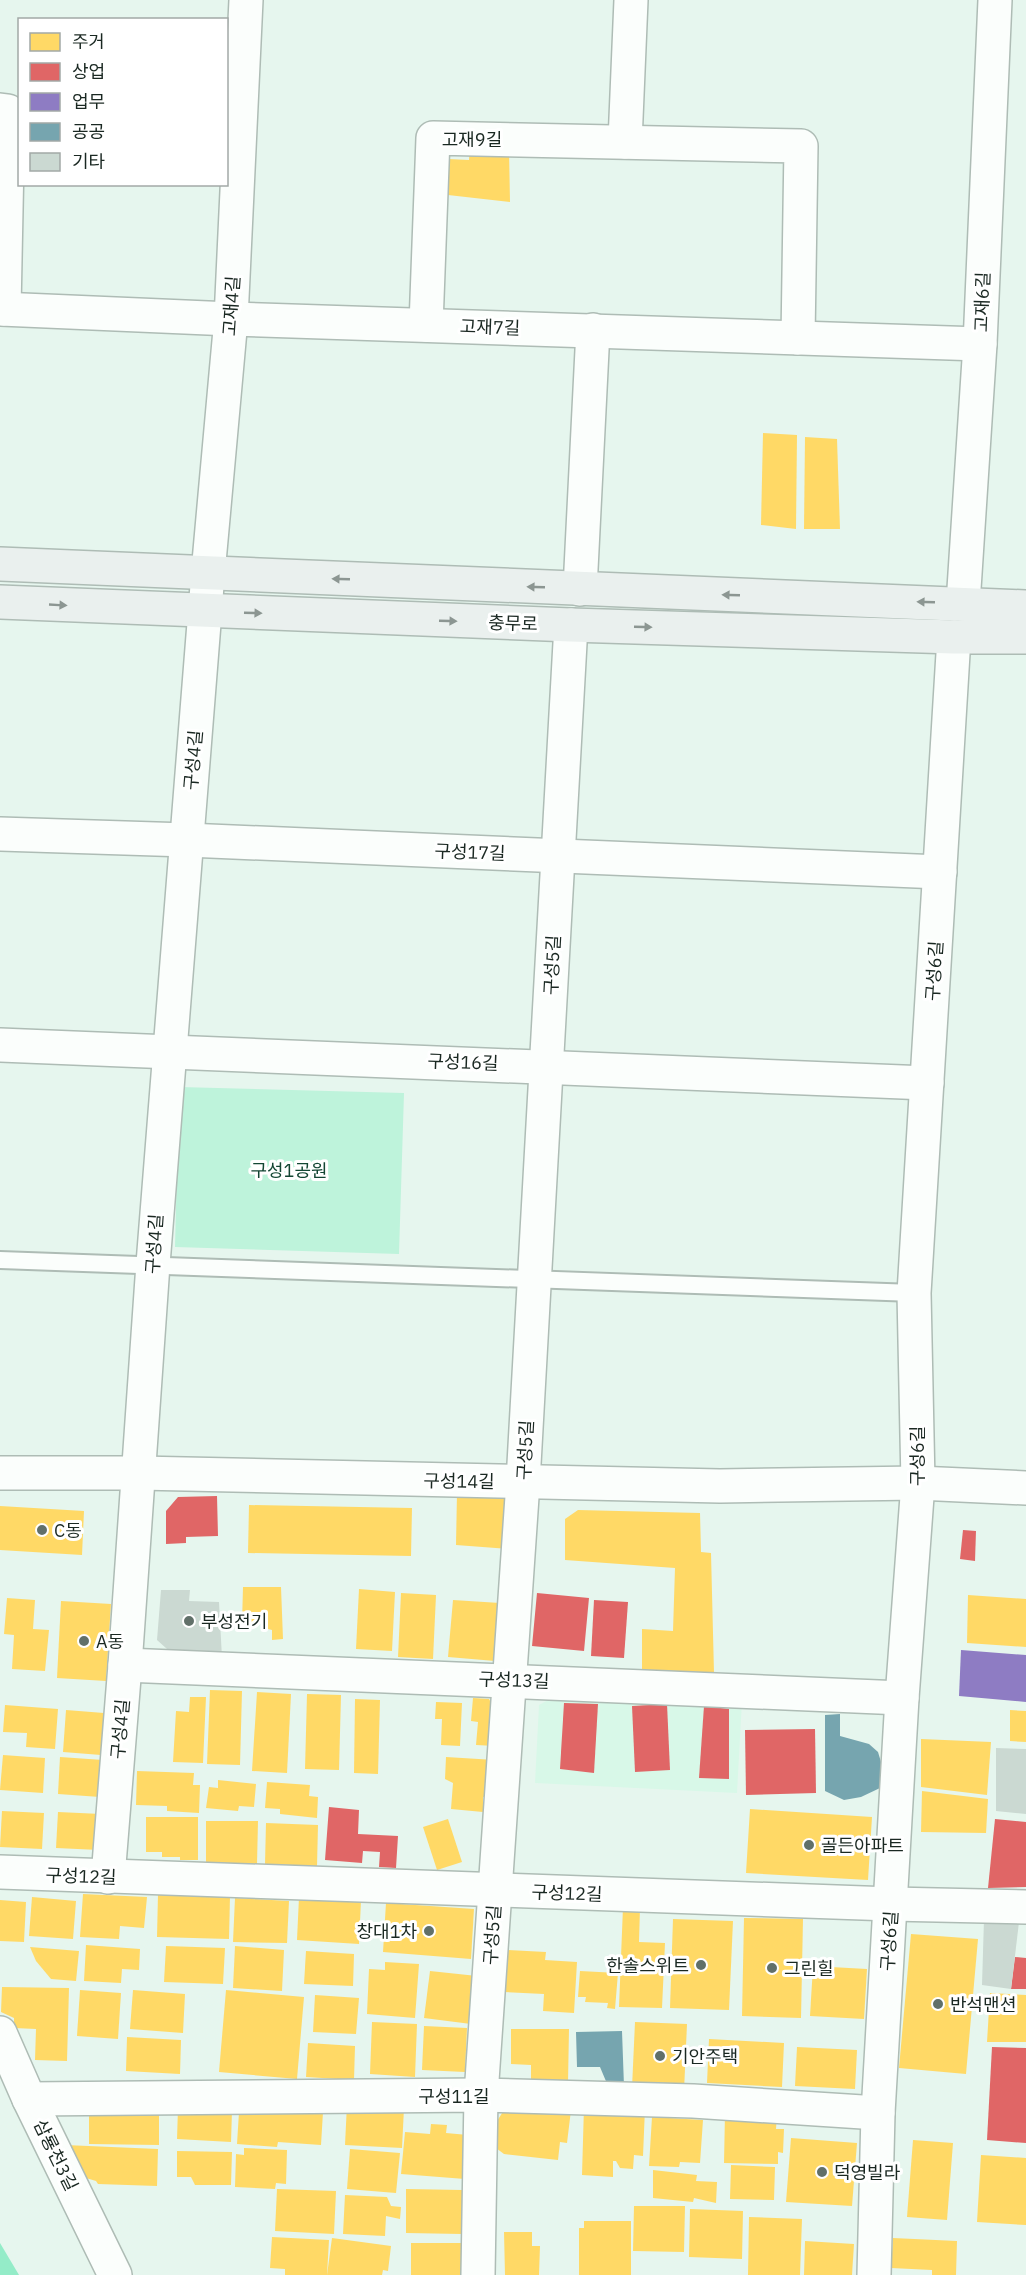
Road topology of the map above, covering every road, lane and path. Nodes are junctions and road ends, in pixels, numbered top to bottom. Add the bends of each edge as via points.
1 (246, 0) edge
2 (631, 0) edge
3 (995, 0) edge
4 (0, 110) edge
5 (625, 142) junction
6 (2, 309) edge
7 (231, 319) junction
8 (426, 326) junction
9 (593, 330) junction
10 (798, 338) junction
11 (980, 344) junction
12 (0, 564) edge
13 (208, 573) junction
14 (580, 588) junction
15 (0, 602) edge
16 (963, 604) junction
17 (1026, 606) edge
18 (205, 611) junction
19 (571, 625) junction
20 (954, 637) junction
21 (1026, 637) edge
22 (0, 834) edge
23 (187, 840) junction
24 (558, 855) junction
25 (940, 872) junction
26 (0, 1045) edge
27 (170, 1051) junction
28 (547, 1066) junction
29 (927, 1083) junction
30 (0, 1260) edge
31 (153, 1264) junction
32 (534, 1280) junction
33 (914, 1293) junction
34 (0, 1473) edge
35 (139, 1473) junction
36 (523, 1482) junction
37 (918, 1484) junction
38 (1026, 1488) edge
39 (125, 1665) junction
40 (510, 1680) junction
41 (902, 1698) junction
42 (0, 1872) edge
43 (108, 1877) junction
44 (495, 1891) junction
45 (891, 1905) junction
46 (1026, 1907) edge
47 (0, 2033) edge
48 (481, 2095) junction
49 (29, 2099) junction
50 (878, 2113) junction
51 (115, 2275) edge
52 (478, 2275) edge
53 (874, 2275) edge

1 - 7 street, 고재4길
2 - 5 street
3 - 11 street, 고재6길
4 - 6 street via 8,111
5 - 8 street, 고재9길 via 433,138
5 - 10 street, 고재9길 via 801,146
6 - 7 street, 고재7길
7 - 8 street, 고재7길
7 - 13 street, 고재4길
8 - 9 street, 고재7길
9 - 10 street, 고재7길
9 - 14 street
10 - 11 street, 고재7길
11 - 16 street, 고재6길
12 - 13 main road, 충무로
14 -> 13 main road, 충무로
13 - 18 street, 고재4길
16 -> 14 main road, 충무로
15 -> 18 main road, 충무로
16 - 17 main road, 충무로
18 -> 19 main road, 충무로
18 - 23 street, 구성4길
19 -> 20 main road, 충무로
19 - 24 street, 구성5길
20 - 21 main road, 충무로
20 - 25 street, 구성6길
22 - 23 street, 구성17길
23 - 24 street, 구성17길
23 - 27 street, 구성4길
24 - 25 street, 구성17길
24 - 28 street, 구성5길
25 - 29 street, 구성6길
26 - 27 street, 구성16길
27 - 28 street, 구성16길
27 - 31 street, 구성4길
28 - 29 street, 구성16길
28 - 32 street, 구성5길
29 - 33 street, 구성6길
30 - 31 lane
31 - 32 lane
31 - 35 street, 구성4길
32 - 33 lane
32 - 36 street, 구성5길
33 - 37 street, 구성6길
34 - 35 street, 구성14길
35 - 36 street, 구성14길
35 - 39 street, 구성4길
36 - 37 street, 구성14길 via 720,1486
36 - 40 street, 구성5길
37 - 38 street, 구성14길
37 - 41 street, 구성6길
39 - 40 street, 구성13길
39 - 43 street, 구성4길
40 - 41 street, 구성13길
40 - 44 street, 구성5길
41 - 45 street, 구성6길
42 - 43 street, 구성12길
43 - 44 street, 구성12길
44 - 45 street, 구성12길
44 - 48 street, 구성5길
45 - 46 street, 구성12길
45 - 50 street, 구성6길
47 - 49 street, 삼룡천3길
48 - 49 street, 구성11길
48 - 50 street, 구성11길 via 693,2101
48 - 52 street, 구성5길
49 - 51 street, 삼룡천3길
50 - 53 street, 구성6길

